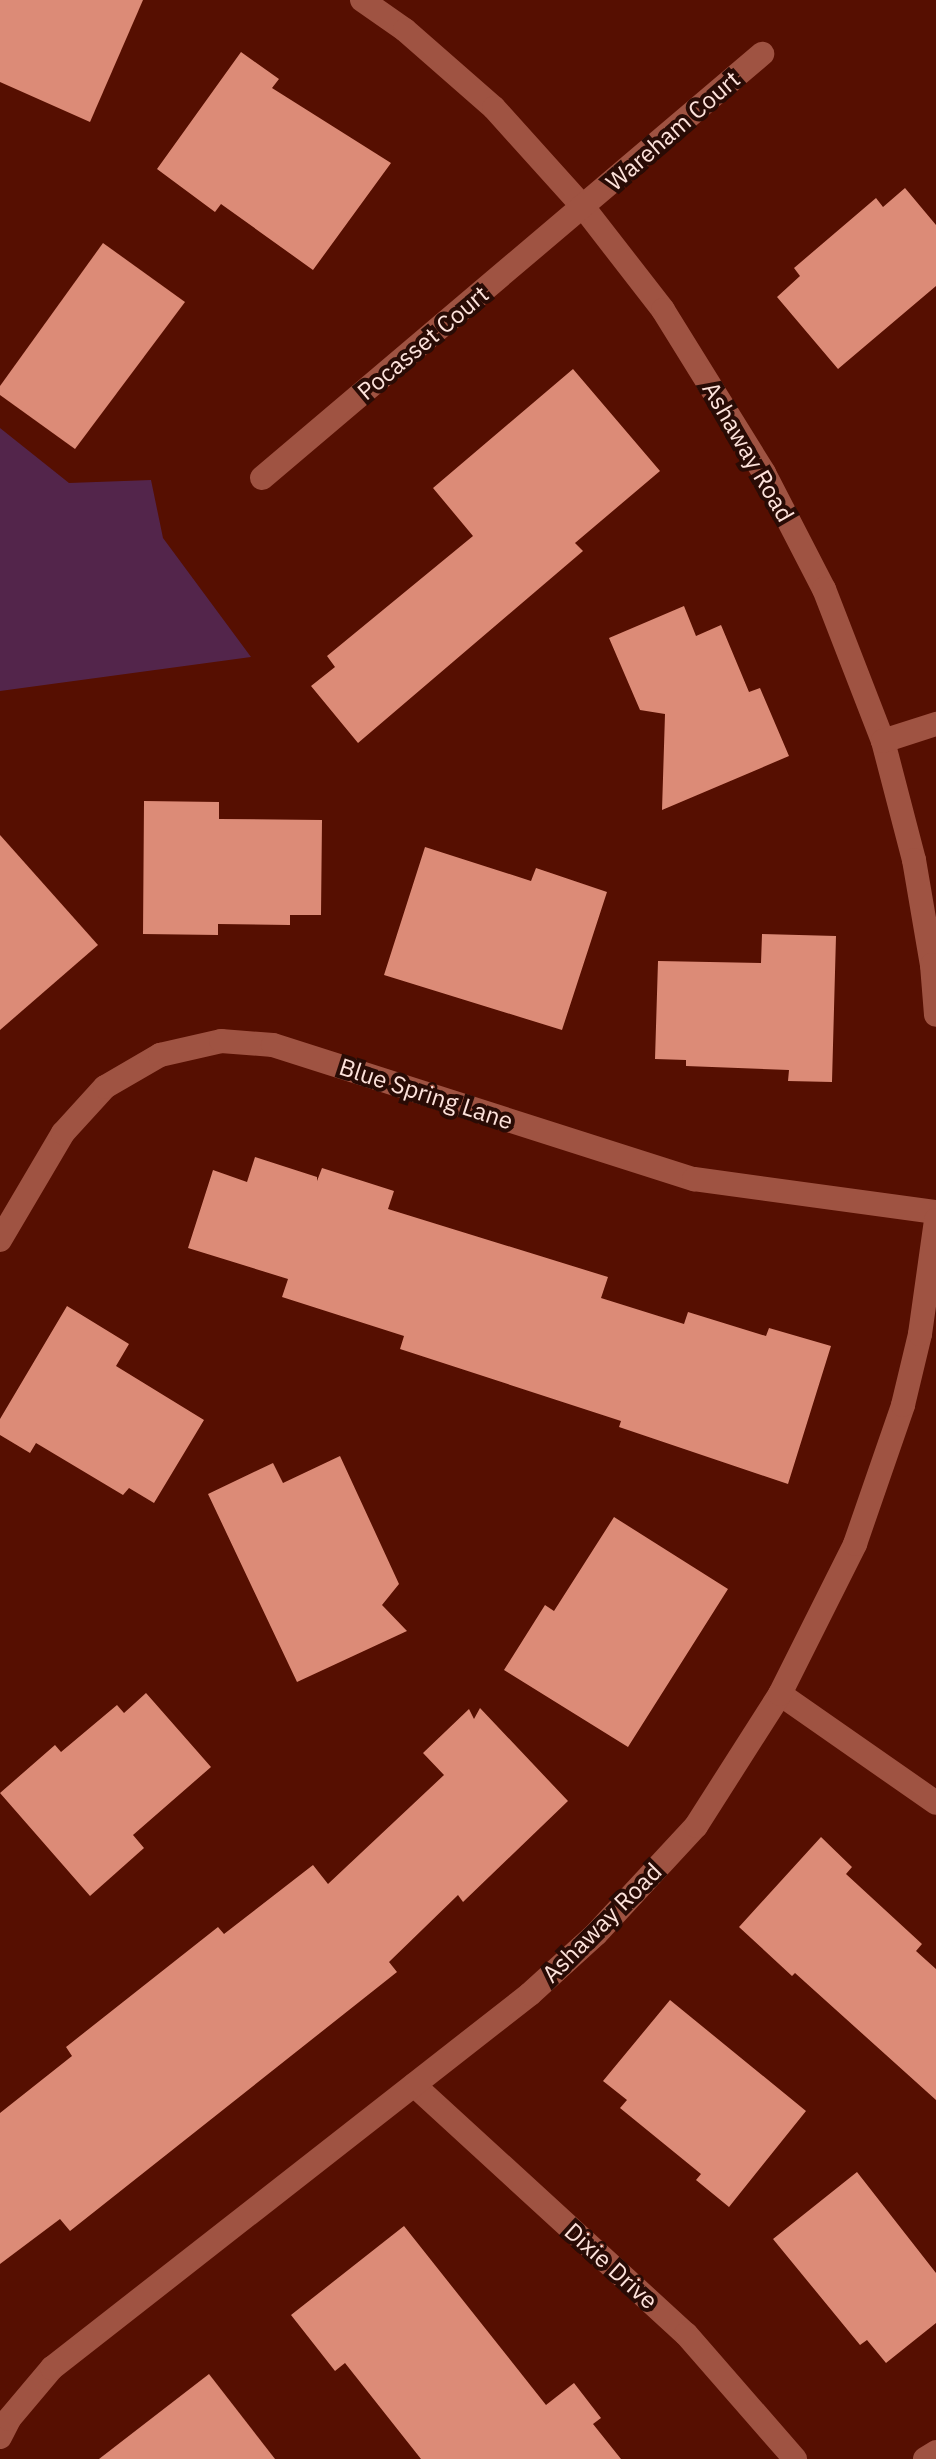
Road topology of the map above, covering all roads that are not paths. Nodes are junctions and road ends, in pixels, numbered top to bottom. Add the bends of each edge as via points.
1 (362, 0) edge
2 (762, 54) dead end
3 (584, 208) junction
4 (262, 478) dead end
5 (936, 724) edge
6 (883, 741) junction
7 (936, 1015) edge
8 (936, 1212) edge
9 (936, 1220) edge
10 (0, 1240) edge
11 (780, 1694) junction
12 (936, 1803) edge
13 (414, 2085) junction
14 (0, 2437) edge
15 (936, 2452) edge
16 (795, 2459) edge
17 (925, 2459) edge

1 - 3 street, Ashaway Road via 405,30 494,108
2 - 3 street, Wareham Court
3 - 4 street, Pocasset Court
3 - 6 street, Ashaway Road via 663,310 764,473 824,589
5 - 6 street
6 - 7 street, Ashaway Road via 914,860
8 - 10 street, Blue Spring Lane via 694,1179 273,1045 221,1041 160,1055 105,1087 63,1133
9 - 11 street, Ashaway Road via 920,1334 903,1405 855,1544
11 - 12 street
11 - 13 street, Ashaway Road via 696,1826 596,1934 530,1994
13 - 14 street, Ashaway Road via 52,2368
13 - 16 street, Dixie Drive via 686,2334
15 - 17 street

